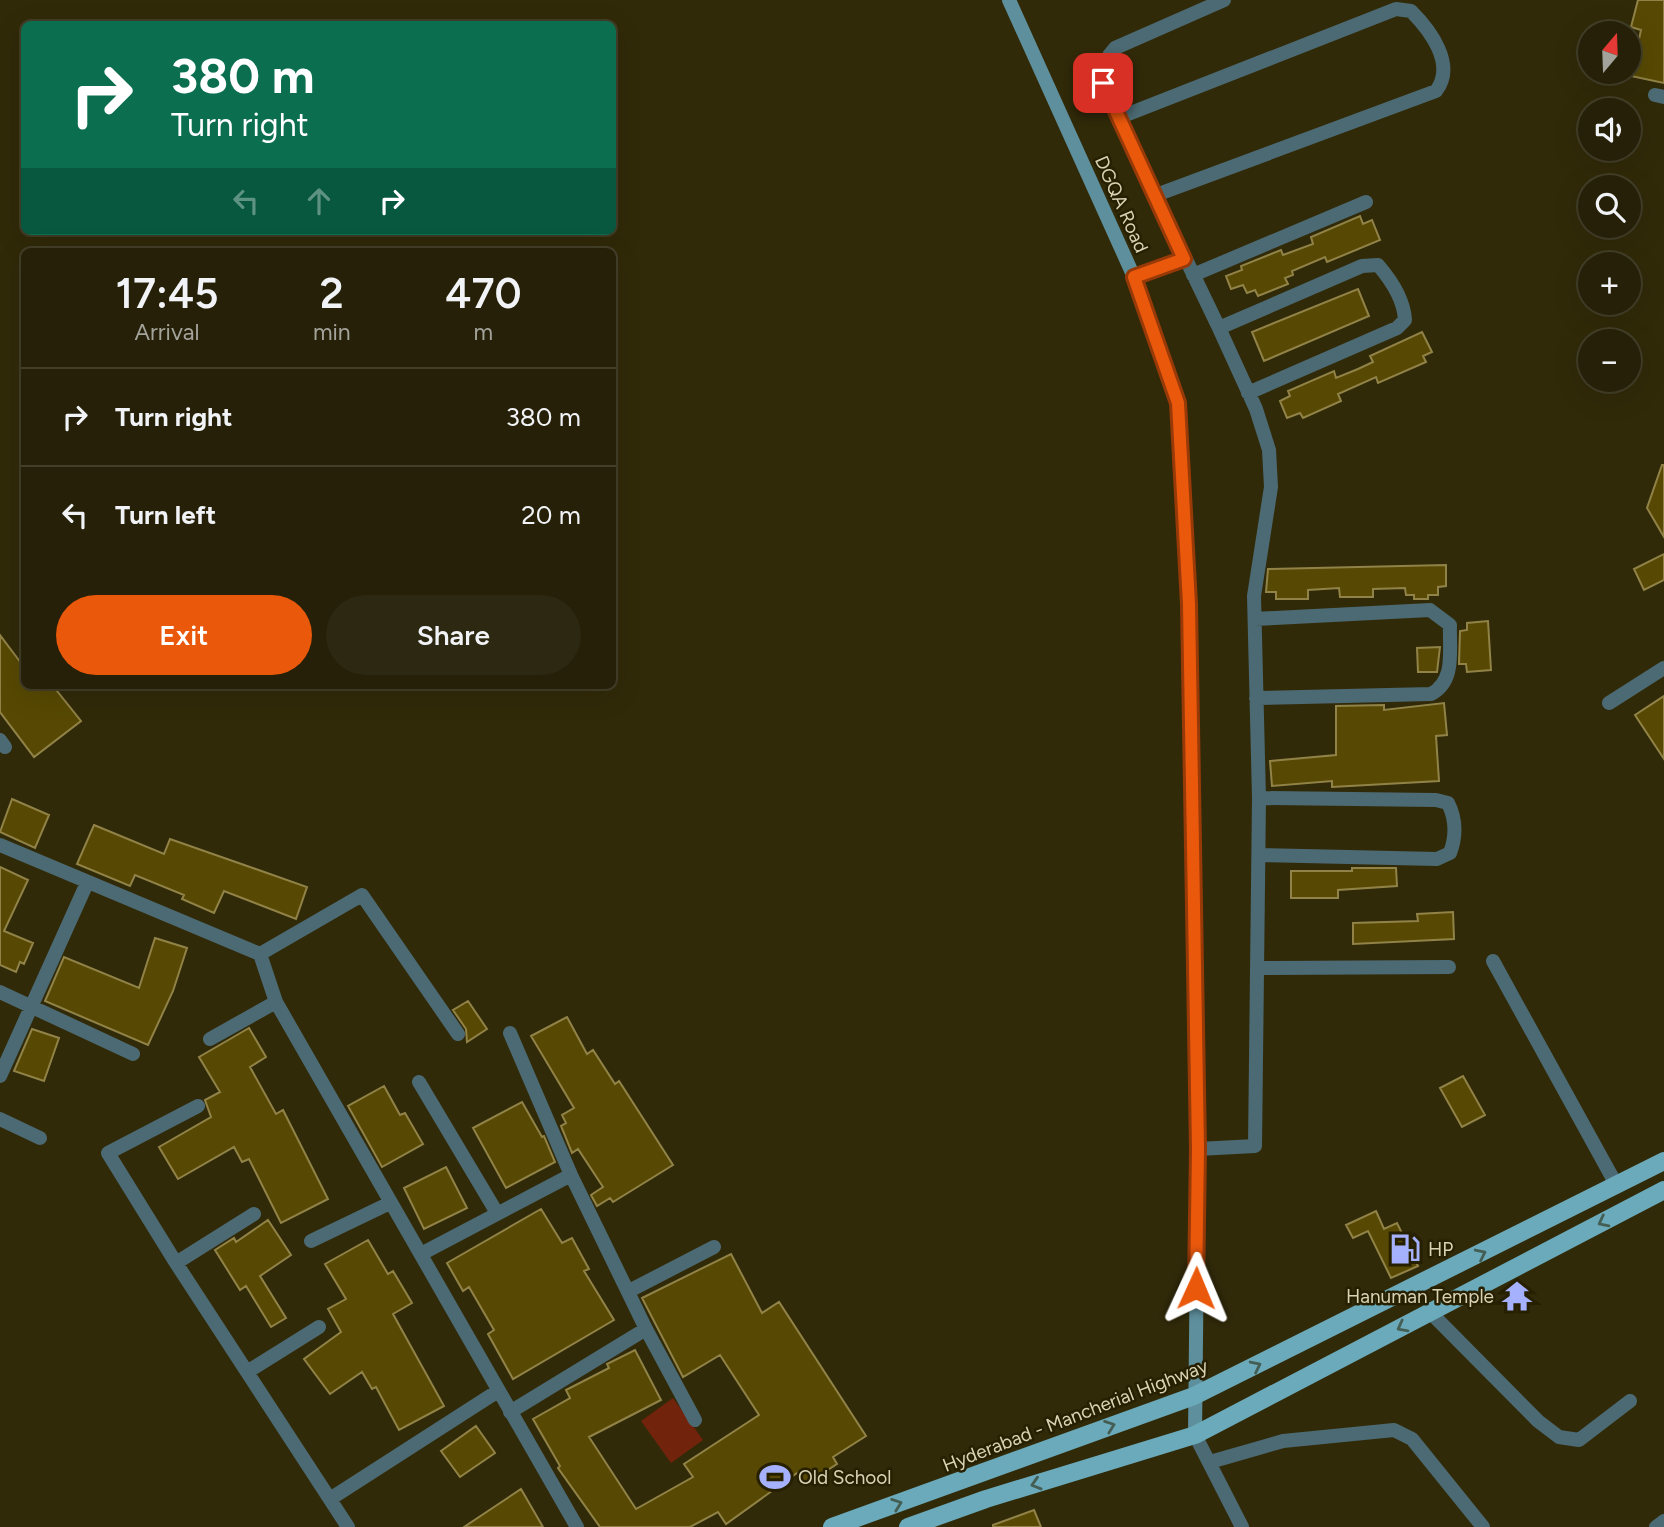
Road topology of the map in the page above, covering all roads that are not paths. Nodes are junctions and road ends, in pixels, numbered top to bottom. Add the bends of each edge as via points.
1 (1009, 0) edge
2 (1224, 0) edge
3 (1118, 118) junction
4 (1156, 195) junction
5 (1366, 202) dead end
6 (1184, 259) junction
7 (1193, 275) junction
8 (1134, 277) junction
9 (1219, 328) junction
10 (1248, 393) junction
11 (1255, 619) junction
12 (1664, 668) edge
13 (1256, 698) junction
14 (1609, 703) dead end
15 (0, 740) edge
16 (0, 746) edge
17 (1259, 798) junction
18 (0, 845) edge
19 (1259, 855) junction
20 (87, 883) junction
21 (260, 954) junction
22 (1493, 961) dead end
23 (1449, 967) dead end
24 (1258, 968) junction
25 (0, 992) edge
26 (276, 1002) junction
27 (32, 1007) junction
28 (510, 1033) dead end
29 (458, 1034) dead end
30 (209, 1039) dead end
31 (134, 1054) dead end
32 (0, 1076) edge
33 (419, 1082) dead end
34 (198, 1106) dead end
35 (0, 1119) edge
36 (40, 1138) dead end
37 (1198, 1149) junction
38 (1664, 1160) edge
39 (571, 1175) junction
40 (1617, 1186) junction
41 (1664, 1190) edge
42 (390, 1203) junction
43 (497, 1213) junction
44 (254, 1214) dead end
45 (311, 1241) dead end
46 (714, 1247) dead end
47 (421, 1255) junction
48 (176, 1263) junction
49 (629, 1291) junction
50 (1430, 1312) junction
51 (319, 1327) dead end
52 (646, 1329) junction
53 (247, 1371) junction
54 (498, 1391) junction
55 (1194, 1396) junction
56 (1630, 1401) dead end
57 (510, 1412) junction
58 (695, 1420) dead end
59 (1195, 1435) junction
60 (1210, 1462) junction
61 (330, 1499) junction
62 (1664, 1521) edge
63 (348, 1527) edge
64 (577, 1527) edge
65 (832, 1527) edge
66 (908, 1527) edge
67 (1242, 1527) edge
68 (1483, 1527) edge
69 (1656, 1527) edge

1 - 8 main road, DGQA Road
2 - 3 street via 1129,40 1104,59 1103,83
3 - 4 street
3 - 4 street via 1396,9 1411,10 1426,26 1446,66 1436,91
4 - 6 street
5 - 7 street
6 - 7 street
6 - 8 street
7 - 9 street
8 - 37 main road, DGQA Road via 1178,403 1189,604
9 - 10 street
9 - 10 street via 1362,267 1378,265 1404,309 1405,320 1397,328
10 - 11 street via 1269,450 1271,488 1256,577
11 - 13 street
11 - 13 street via 1430,610 1450,625 1448,677 1442,688 1431,694
12 - 14 street
13 - 17 street
15 - 16 street via 5,747
17 - 19 street
17 - 19 street via 1436,800 1448,803 1454,815 1454,843 1450,853 1437,859
18 - 20 street
19 - 24 street
20 - 21 street
20 - 27 street
21 - 26 street
21 - 29 street via 362,895
22 - 40 street
23 - 24 street
24 - 37 street via 1255,1146
25 - 27 street
26 - 30 street
26 - 42 street
27 - 31 street
27 - 32 street
28 - 39 street
33 - 43 street
34 - 48 street via 108,1153
35 - 36 street
37 - 55 main road, DGQA Road
38 - 40 main road, Hyderabad - Mancherial Highway
39 - 43 street
39 - 49 street
55 -> 40 main road, Hyderabad - Mancherial Highway
41 -> 50 main road
42 - 45 street
42 - 47 street
43 - 47 street
44 - 48 street
46 - 49 street
47 - 54 street
48 - 53 street
49 - 52 street
50 - 56 street via 1559,1437 1578,1440
50 -> 59 main road
51 - 53 street
52 - 57 street
52 - 58 street
53 - 61 street
54 - 57 street
54 - 61 street
55 - 59 main road, DGQA Road
65 -> 55 main road, Hyderabad - Mancherial Highway
57 - 64 street
59 - 60 street
59 -> 66 main road
60 - 67 street
60 - 68 street via 1283,1441 1394,1430 1412,1439
61 - 63 street
62 - 69 street

